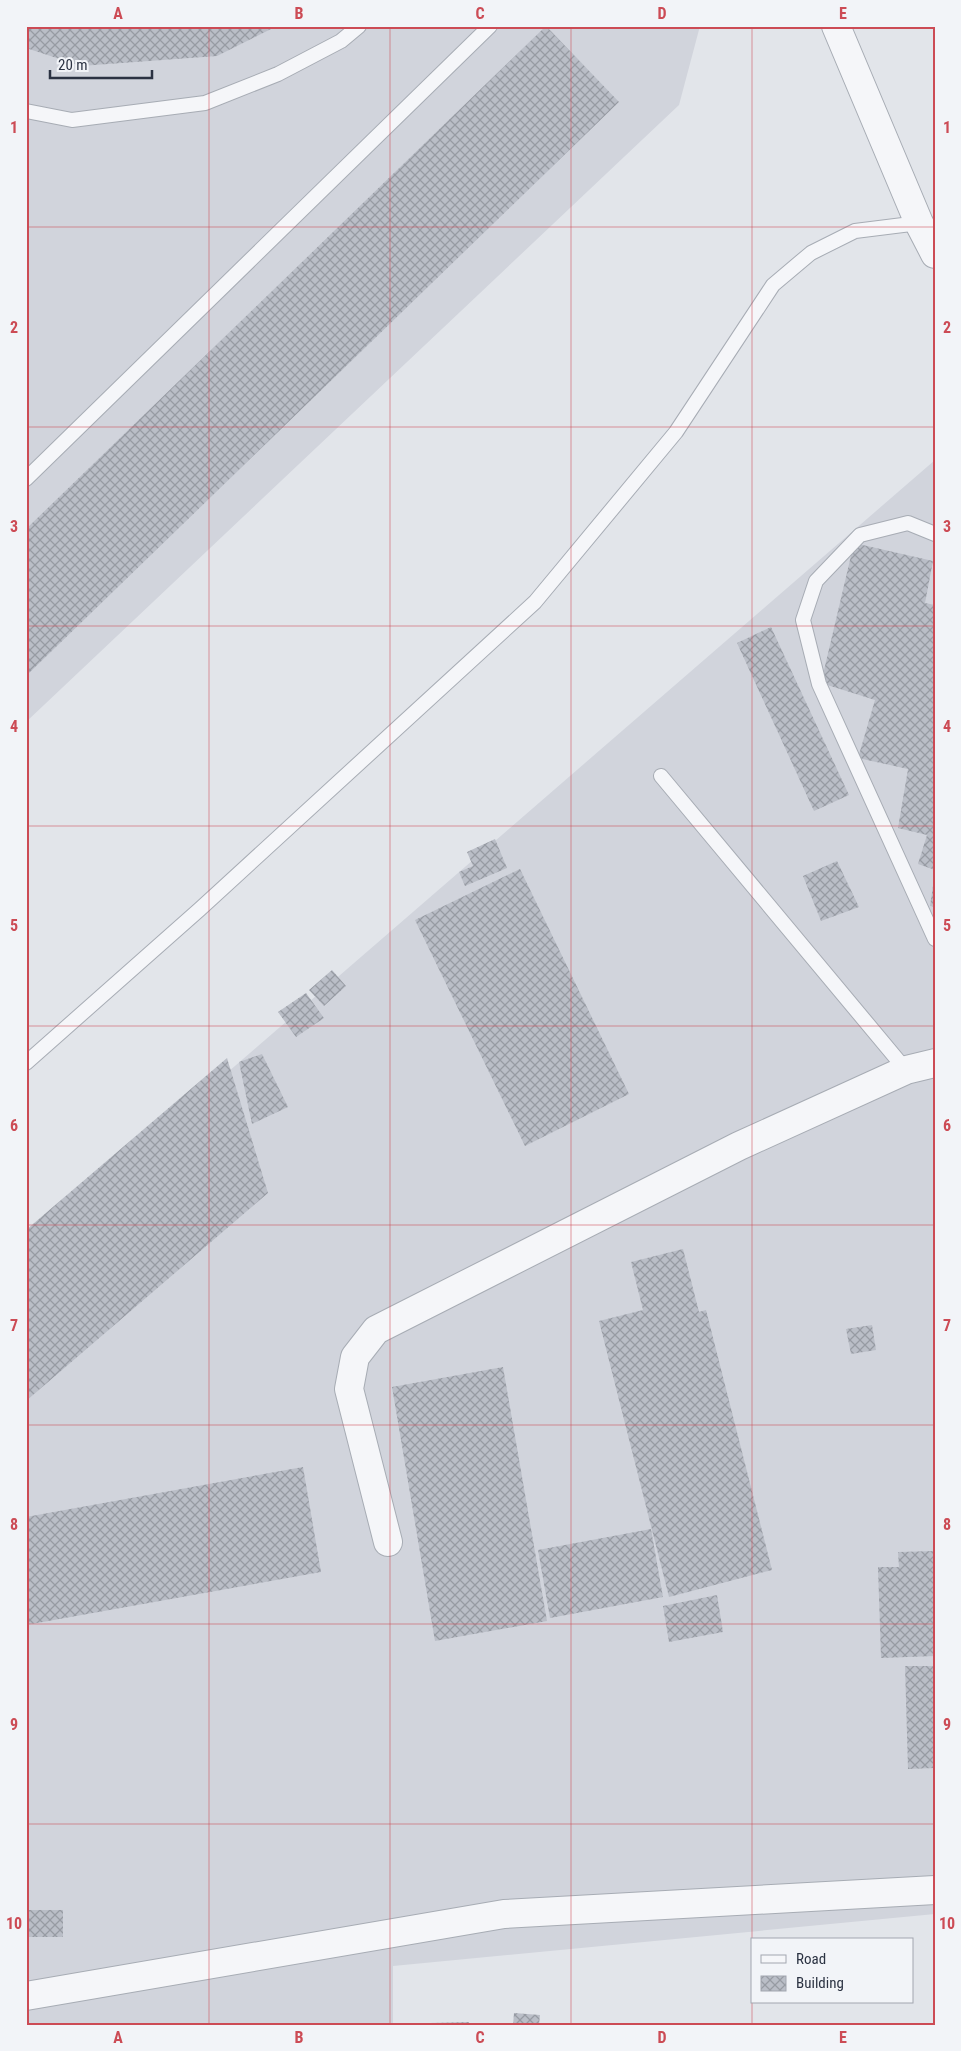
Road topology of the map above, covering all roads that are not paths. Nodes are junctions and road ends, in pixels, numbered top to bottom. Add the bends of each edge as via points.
1 (359, 26) edge
2 (490, 26) edge
3 (836, 26) edge
4 (26, 111) edge
5 (919, 223) junction
6 (935, 254) edge
7 (26, 479) edge
8 (935, 534) edge
9 (661, 776) dead end
10 (935, 939) edge
11 (26, 1063) edge
12 (935, 1063) edge
13 (906, 1070) junction
14 (388, 1542) dead end
15 (935, 1890) edge
16 (26, 1996) edge

1 - 4 lane via 341,41 278,74 204,103 72,120
2 - 7 lane
3 - 5 street
5 - 6 street
5 - 11 lane via 855,231 810,253 772,285 676,432 535,602 200,910
8 - 10 lane via 908,523 860,535 816,581 803,620 819,684
9 - 13 lane
12 - 13 street
13 - 14 street via 739,1146 376,1330 355,1357 349,1389
15 - 16 street via 504,1914

